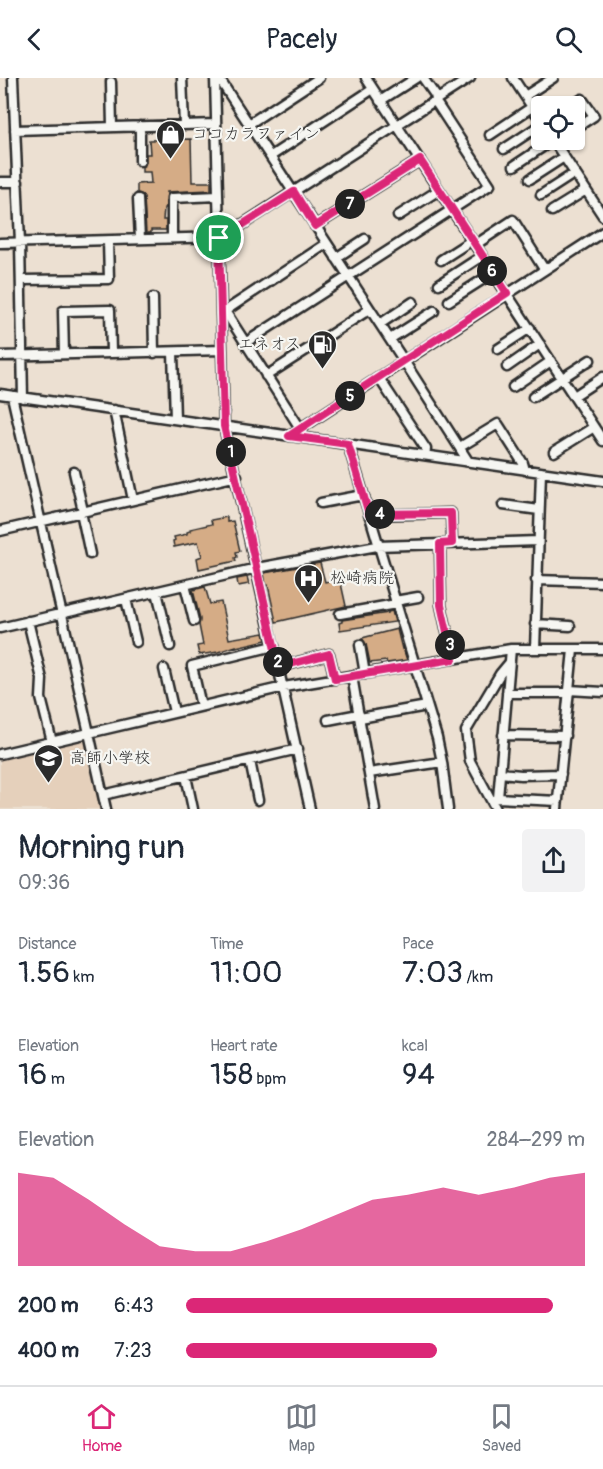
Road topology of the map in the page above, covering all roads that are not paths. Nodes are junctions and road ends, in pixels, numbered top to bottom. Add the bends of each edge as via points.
1 (13, 78) edge
2 (182, 78) edge
3 (216, 78) edge
4 (319, 78) edge
5 (366, 78) edge
6 (416, 78) edge
7 (423, 78) edge
8 (470, 78) edge
9 (513, 78) edge
10 (553, 78) edge
11 (111, 82) dead end
12 (373, 89) junction
13 (525, 96) junction
14 (380, 100) junction
15 (436, 100) junction
16 (585, 103) edge
17 (531, 106) joint
18 (585, 122) edge
19 (216, 124) junction
20 (249, 124) junction
21 (184, 125) junction
22 (397, 125) junction
23 (140, 126) junction
24 (112, 127) junction
25 (15, 130) junction
26 (531, 131) edge
27 (490, 135) dead end
28 (504, 149) dead end
29 (539, 150) edge
30 (560, 150) edge
31 (271, 156) junction
32 (564, 157) junction
33 (420, 160) junction
34 (140, 161) dead end
35 (513, 166) dead end
36 (575, 173) junction
37 (530, 179) dead end
38 (0, 182) edge
39 (18, 182) junction
40 (439, 190) junction
41 (586, 190) junction
42 (294, 192) junction
43 (541, 195) dead end
44 (218, 196) junction
45 (138, 199) dead end
46 (452, 210) junction
47 (552, 211) dead end
48 (398, 216) dead end
49 (603, 216) edge
50 (315, 226) junction
51 (603, 232) edge
52 (172, 238) junction
53 (219, 238) junction
54 (140, 239) junction
55 (365, 239) dead end
56 (108, 241) junction
57 (473, 242) junction
58 (0, 243) edge
59 (20, 243) junction
60 (326, 244) junction
61 (482, 256) junction
62 (336, 258) junction
63 (441, 260) dead end
64 (544, 269) junction
65 (493, 273) junction
66 (348, 277) junction
67 (21, 280) junction
68 (440, 284) dead end
69 (507, 293) junction
70 (153, 298) dead end
71 (449, 301) dead end
72 (413, 302) dead end
73 (370, 309) junction
74 (223, 311) junction
75 (434, 311) dead end
76 (380, 324) junction
77 (530, 328) junction
78 (390, 339) junction
79 (245, 343) junction
80 (540, 344) junction
81 (498, 349) dead end
82 (222, 350) junction
83 (154, 352) junction
84 (173, 352) junction
85 (111, 353) junction
86 (64, 354) junction
87 (22, 355) junction
88 (0, 356) edge
89 (590, 360) dead end
90 (404, 361) junction
91 (551, 361) junction
92 (507, 367) dead end
93 (266, 376) junction
94 (603, 377) edge
95 (379, 378) junction
96 (562, 378) junction
97 (513, 387) dead end
98 (0, 394) edge
99 (12, 396) junction
100 (574, 396) junction
101 (533, 397) dead end
102 (23, 398) junction
103 (114, 410) junction
104 (174, 419) junction
105 (224, 426) junction
106 (598, 427) edge
107 (300, 428) junction
108 (289, 436) junction
109 (603, 441) edge
110 (348, 444) junction
111 (460, 447) junction
112 (554, 452) dead end
113 (425, 455) junction
114 (468, 461) junction
115 (525, 470) junction
116 (74, 472) dead end
117 (541, 472) junction
118 (237, 476) junction
119 (603, 481) edge
120 (363, 495) junction
121 (133, 500) junction
122 (321, 503) dead end
123 (503, 505) dead end
124 (539, 510) junction
125 (82, 512) junction
126 (369, 514) junction
127 (40, 522) junction
128 (0, 531) edge
129 (538, 541) junction
130 (452, 543) junction
131 (440, 544) junction
132 (377, 546) junction
133 (90, 554) dead end
134 (257, 568) junction
135 (536, 580) junction
136 (603, 582) edge
137 (186, 585) junction
138 (157, 591) junction
139 (418, 597) dead end
140 (126, 599) junction
141 (395, 603) junction
142 (62, 614) junction
143 (340, 614) dead end
144 (28, 621) junction
145 (194, 621) dead end
146 (535, 624) junction
147 (570, 626) dead end
148 (0, 628) edge
149 (136, 642) dead end
150 (360, 645) dead end
151 (170, 646) dead end
152 (274, 646) junction
153 (511, 649) junction
154 (535, 649) junction
155 (573, 650) junction
156 (603, 650) edge
157 (453, 659) junction
158 (510, 662) junction
159 (414, 666) junction
160 (279, 667) junction
161 (164, 669) dead end
162 (365, 674) junction
163 (352, 676) junction
164 (335, 679) junction
165 (284, 687) junction
166 (569, 692) junction
167 (603, 692) edge
168 (507, 693) junction
169 (201, 706) junction
170 (427, 706) junction
171 (174, 712) junction
172 (359, 716) junction
173 (328, 720) dead end
174 (89, 733) junction
175 (503, 735) junction
176 (565, 736) junction
177 (52, 742) junction
178 (298, 749) junction
179 (0, 754) edge
180 (250, 761) junction
181 (442, 762) junction
182 (369, 773) junction
183 (500, 773) junction
184 (561, 774) junction
185 (186, 776) junction
186 (103, 795) junction
187 (494, 799) junction
188 (258, 800) dead end
189 (557, 805) edge
190 (106, 809) edge
191 (193, 809) edge
192 (310, 809) edge
193 (375, 809) edge
194 (448, 809) edge
195 (496, 809) edge

1 - 25 street
2 - 21 street
3 - 19 street
3 - 20 street
4 - 20 street
5 - 12 street
6 - 14 street
7 - 15 street
8 - 15 street
9 - 13 street
10 - 13 street
11 - 24 street
12 - 14 street
12 - 31 street
13 - 17 street
14 - 22 street
15 - 22 street
15 - 46 street via 490,185
16 - 18 street via 594,116
17 - 27 street
19 - 21 street
19 - 44 street
20 - 31 street
21 - 23 street
22 - 33 street
22 - 42 street
23 - 24 street
23 - 34 street
24 - 25 street
25 - 39 street
26 - 28 street
29 - 35 street
30 - 32 street
31 - 42 street
32 - 36 street
32 - 37 street
33 - 40 street
33 - 50 street
36 - 41 street
36 - 43 street
38 - 39 street
39 - 59 street
40 - 46 street
40 - 48 street
41 - 47 street
41 - 49 street
42 - 50 street
42 - 53 street
44 - 52 street via 172,198
44 - 53 street
45 - 54 street
46 - 57 street
46 - 66 street
50 - 60 street
51 - 64 street
52 - 53 street
52 - 54 street
53 - 74 street
54 - 56 street
55 - 62 street
56 - 59 street
56 - 67 street via 109,279
57 - 61 street
57 - 63 street
57 - 64 street via 513,220
58 - 59 street
59 - 67 street
60 - 62 street
60 - 74 street
61 - 65 street
61 - 68 street
62 - 66 street
64 - 69 street
65 - 69 street
65 - 71 street
66 - 73 street
66 - 79 street
67 - 87 street
69 - 77 street
69 - 90 street
70 - 83 street
72 - 76 street
73 - 76 street
73 - 93 street
74 - 79 street
74 - 82 street
75 - 78 street
76 - 78 street
77 - 80 street
77 - 81 street
78 - 90 street
79 - 93 street
80 - 91 street
80 - 92 street
82 - 84 street
82 - 105 street
83 - 84 street
83 - 85 street
84 - 104 street
85 - 86 street
85 - 86 street via 110,310 63,311
86 - 87 street
87 - 88 street
87 - 102 street
89 - 96 street
90 - 95 street
90 - 111 street
91 - 96 street
91 - 97 street
93 - 107 street
94 - 100 street
95 - 107 street
95 - 113 street via 426,449
96 - 100 street
96 - 101 street
98 - 99 street
99 - 102 street
99 - 127 street
100 - 106 street
102 - 103 street
103 - 104 street
103 - 121 street
104 - 105 street
105 - 108 street
105 - 118 street
106 - 109 street
106 - 112 street
107 - 108 street
108 - 110 street
110 - 113 street
110 - 120 street
111 - 114 street
111 - 115 street via 498,424
113 - 114 street
114 - 115 street
115 - 117 street
116 - 125 street
117 - 119 street
117 - 124 street
118 - 121 street
118 - 134 street
120 - 122 street
120 - 126 street
121 - 125 street
123 - 124 street
124 - 129 street
125 - 127 street
125 - 133 street
126 - 130 street via 451,513
126 - 132 street
127 - 128 street
127 - 142 street
129 - 130 street
129 - 135 street
130 - 131 street
131 - 132 street
131 - 157 street via 441,605
132 - 134 street
132 - 141 street
134 - 137 street
134 - 152 street
135 - 136 street
135 - 146 street
137 - 138 street
137 - 145 street
138 - 140 street
138 - 151 street
139 - 141 street
140 - 142 street
140 - 149 street
141 - 143 street
141 - 159 street
142 - 144 street
142 - 174 street
144 - 148 street
144 - 177 street
146 - 147 street
146 - 154 street
150 - 162 street
152 - 160 street
152 - 169 street via 192,666
153 - 154 street
153 - 157 street
153 - 158 street
154 - 155 street
155 - 156 street
155 - 166 street
157 - 159 street
158 - 168 street
158 - 187 street via 466,731 470,761
159 - 162 street
159 - 170 street
160 - 164 street via 329,654
160 - 165 street
161 - 171 street
162 - 163 street
163 - 164 street
163 - 172 street
164 - 165 street
165 - 169 street
165 - 178 street
166 - 167 street
166 - 168 street
166 - 176 street
168 - 175 street
169 - 171 street
170 - 172 street
170 - 181 street
171 - 174 street
172 - 173 street
172 - 182 street
174 - 177 street
174 - 186 street
175 - 176 street
175 - 183 street
176 - 184 street
177 - 179 street
178 - 180 street
178 - 192 street
180 - 185 street
180 - 188 street
181 - 182 street
181 - 194 street
182 - 193 street
183 - 184 street
183 - 187 street
184 - 189 street
185 - 186 street
185 - 191 street
186 - 190 street
187 - 189 street
187 - 195 street

